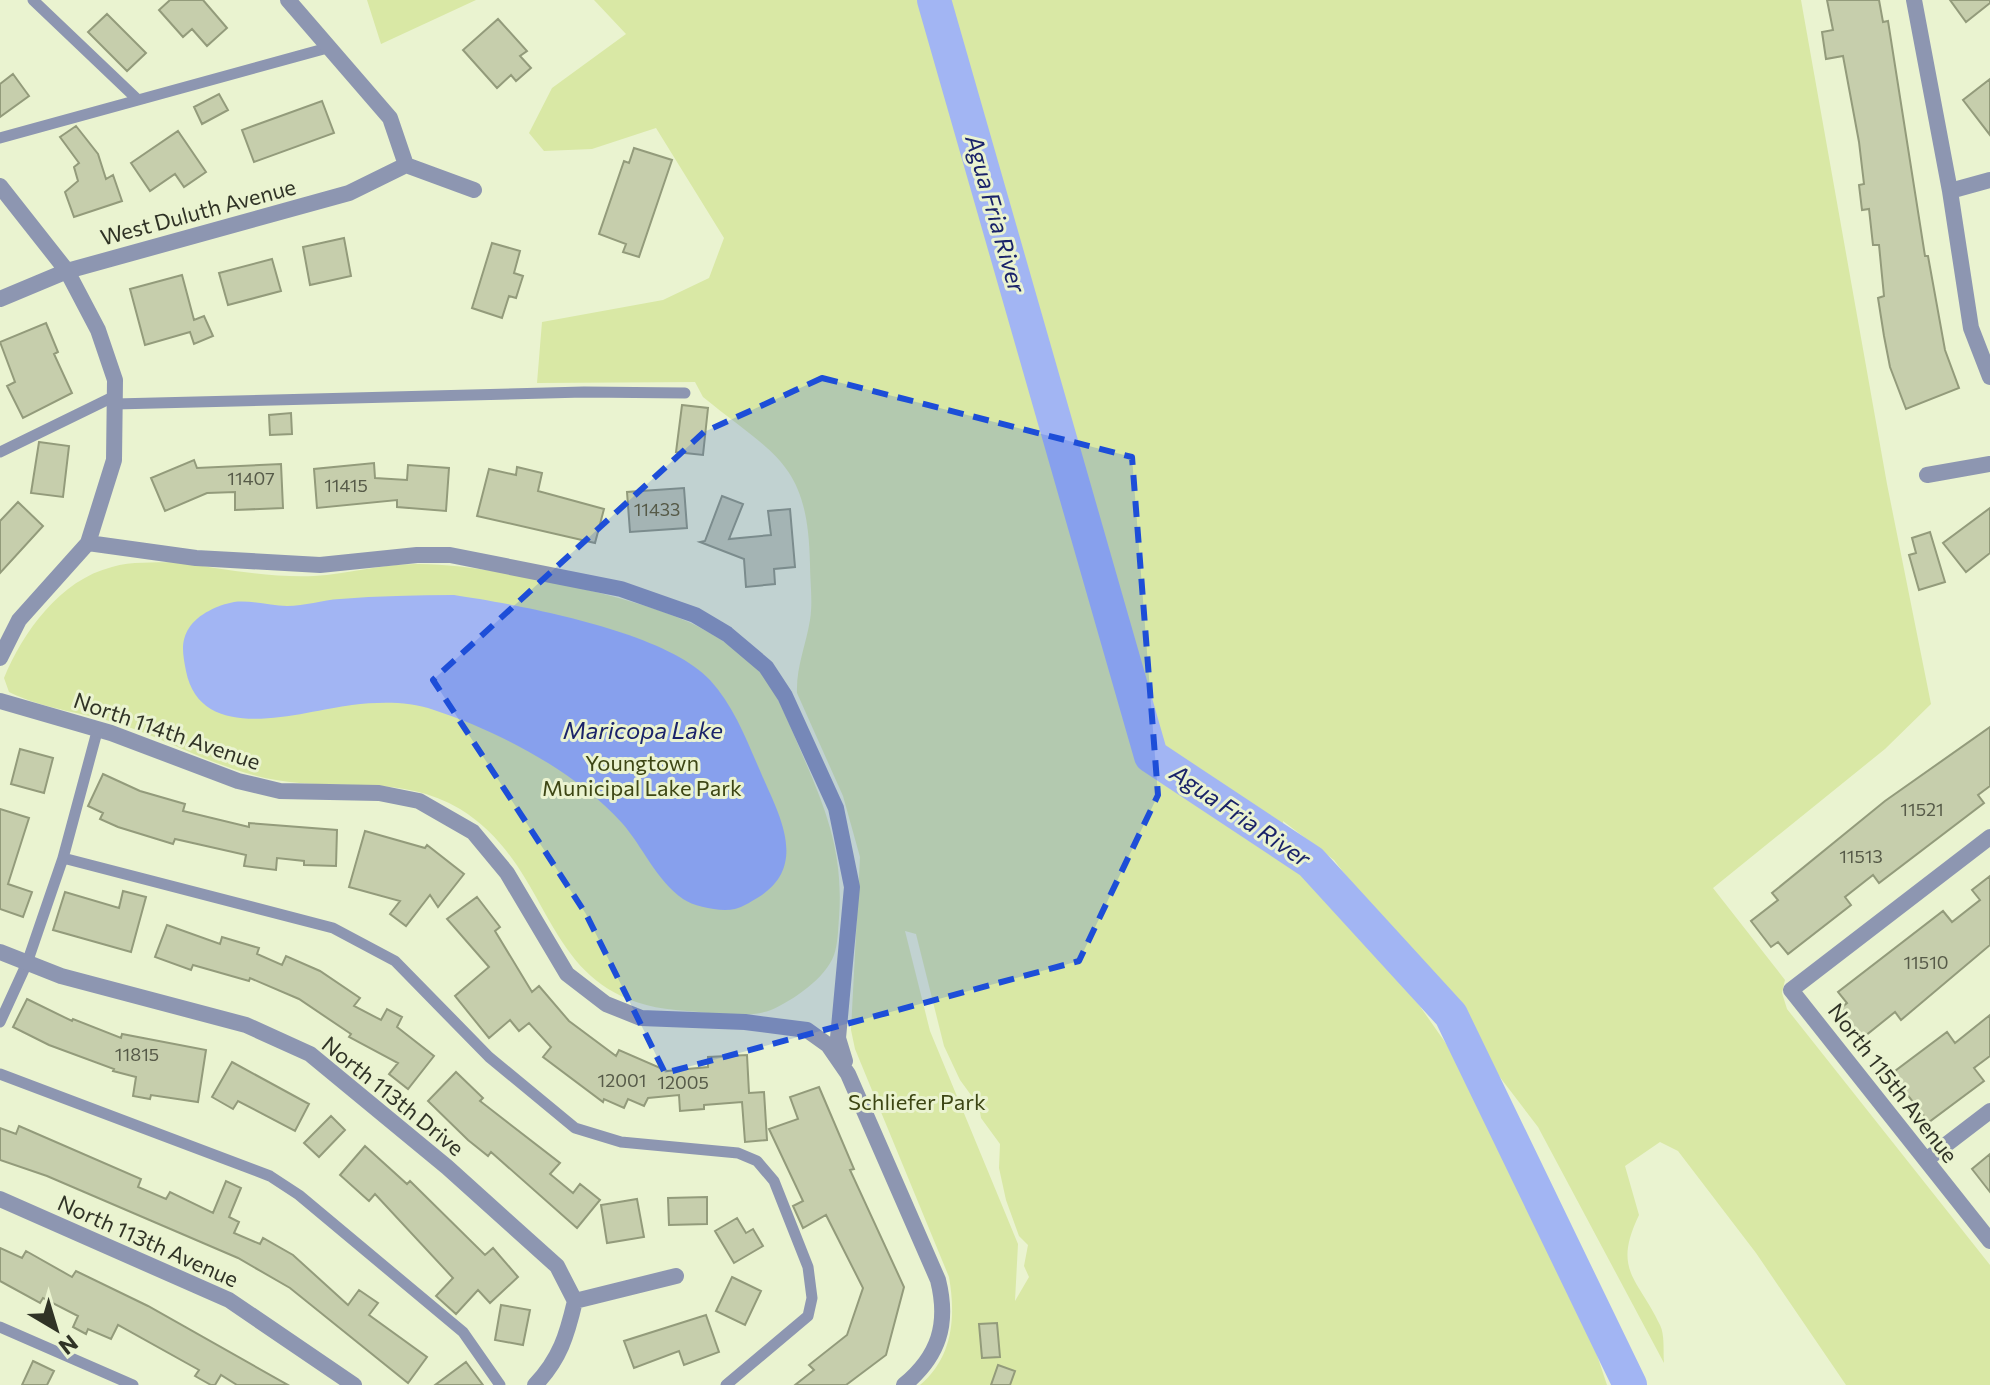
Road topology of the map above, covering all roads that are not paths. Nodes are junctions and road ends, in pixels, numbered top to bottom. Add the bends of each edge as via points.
1 (33, 0) edge
2 (288, 0) edge
3 (1914, 0) edge
4 (331, 47) junction
5 (138, 100) junction
6 (0, 138) edge
7 (406, 165) junction
8 (1990, 180) edge
9 (0, 186) edge
10 (474, 190) dead end
11 (1950, 191) junction
12 (67, 271) junction
13 (0, 299) edge
14 (1990, 377) edge
15 (685, 393) dead end
16 (115, 400) junction
17 (1, 449) edge
18 (1990, 464) edge
19 (1927, 475) dead end
20 (88, 543) junction
21 (0, 658) edge
22 (0, 701) edge
23 (98, 728) junction
24 (1990, 837) edge
25 (63, 858) junction
26 (0, 952) edge
27 (27, 963) junction
28 (0, 1022) edge
29 (0, 1074) edge
30 (848, 1074) junction
31 (1990, 1111) edge
32 (1926, 1160) junction
33 (0, 1199) edge
34 (1990, 1241) edge
35 (676, 1276) dead end
36 (575, 1301) junction
37 (0, 1327) edge
38 (133, 1385) edge
39 (354, 1385) edge
40 (500, 1385) edge
41 (535, 1385) edge
42 (726, 1385) edge
43 (904, 1385) edge

1 - 5 lane
2 - 4 street
3 - 11 street
4 - 5 lane
4 - 7 street via 390,118
5 - 6 lane
7 - 10 street
7 - 12 street, West Duluth Avenue via 349,193
8 - 11 street
9 - 12 street
11 - 14 street via 1971,328
12 - 13 street, West Duluth Avenue
12 - 16 street via 98,330 115,380
15 - 16 lane
16 - 17 lane
16 - 20 street via 114,460
18 - 19 street
20 - 21 street via 19,620
20 - 30 street via 196,558 320,565 450,555 621,589 695,615 727,634 766,667 785,696 836,808 852,887 838,1038
22 - 23 street, North 114th Avenue
23 - 25 lane
23 - 30 street, North 114th Avenue via 238,781 419,801 473,832 507,873 567,974 586,992 641,1018 807,1030 828,1045
24 - 32 street, North 115th Avenue via 1791,990
25 - 27 lane
25 - 42 lane via 333,928 395,961 489,1057 575,1128 621,1142 738,1153 757,1161 780,1195 808,1267 812,1298 808,1316
26 - 27 street, North 113th Drive
27 - 28 lane
27 - 36 street, North 113th Drive via 246,1025 310,1054 557,1266
29 - 40 lane via 270,1176 463,1332
30 - 43 street, North 114th Avenue via 942,1294 943,1320 932,1356
31 - 32 street
32 - 34 street, North 115th Avenue
33 - 39 street, North 113th Avenue via 229,1300
35 - 36 street
36 - 41 street via 566,1344
37 - 38 lane

